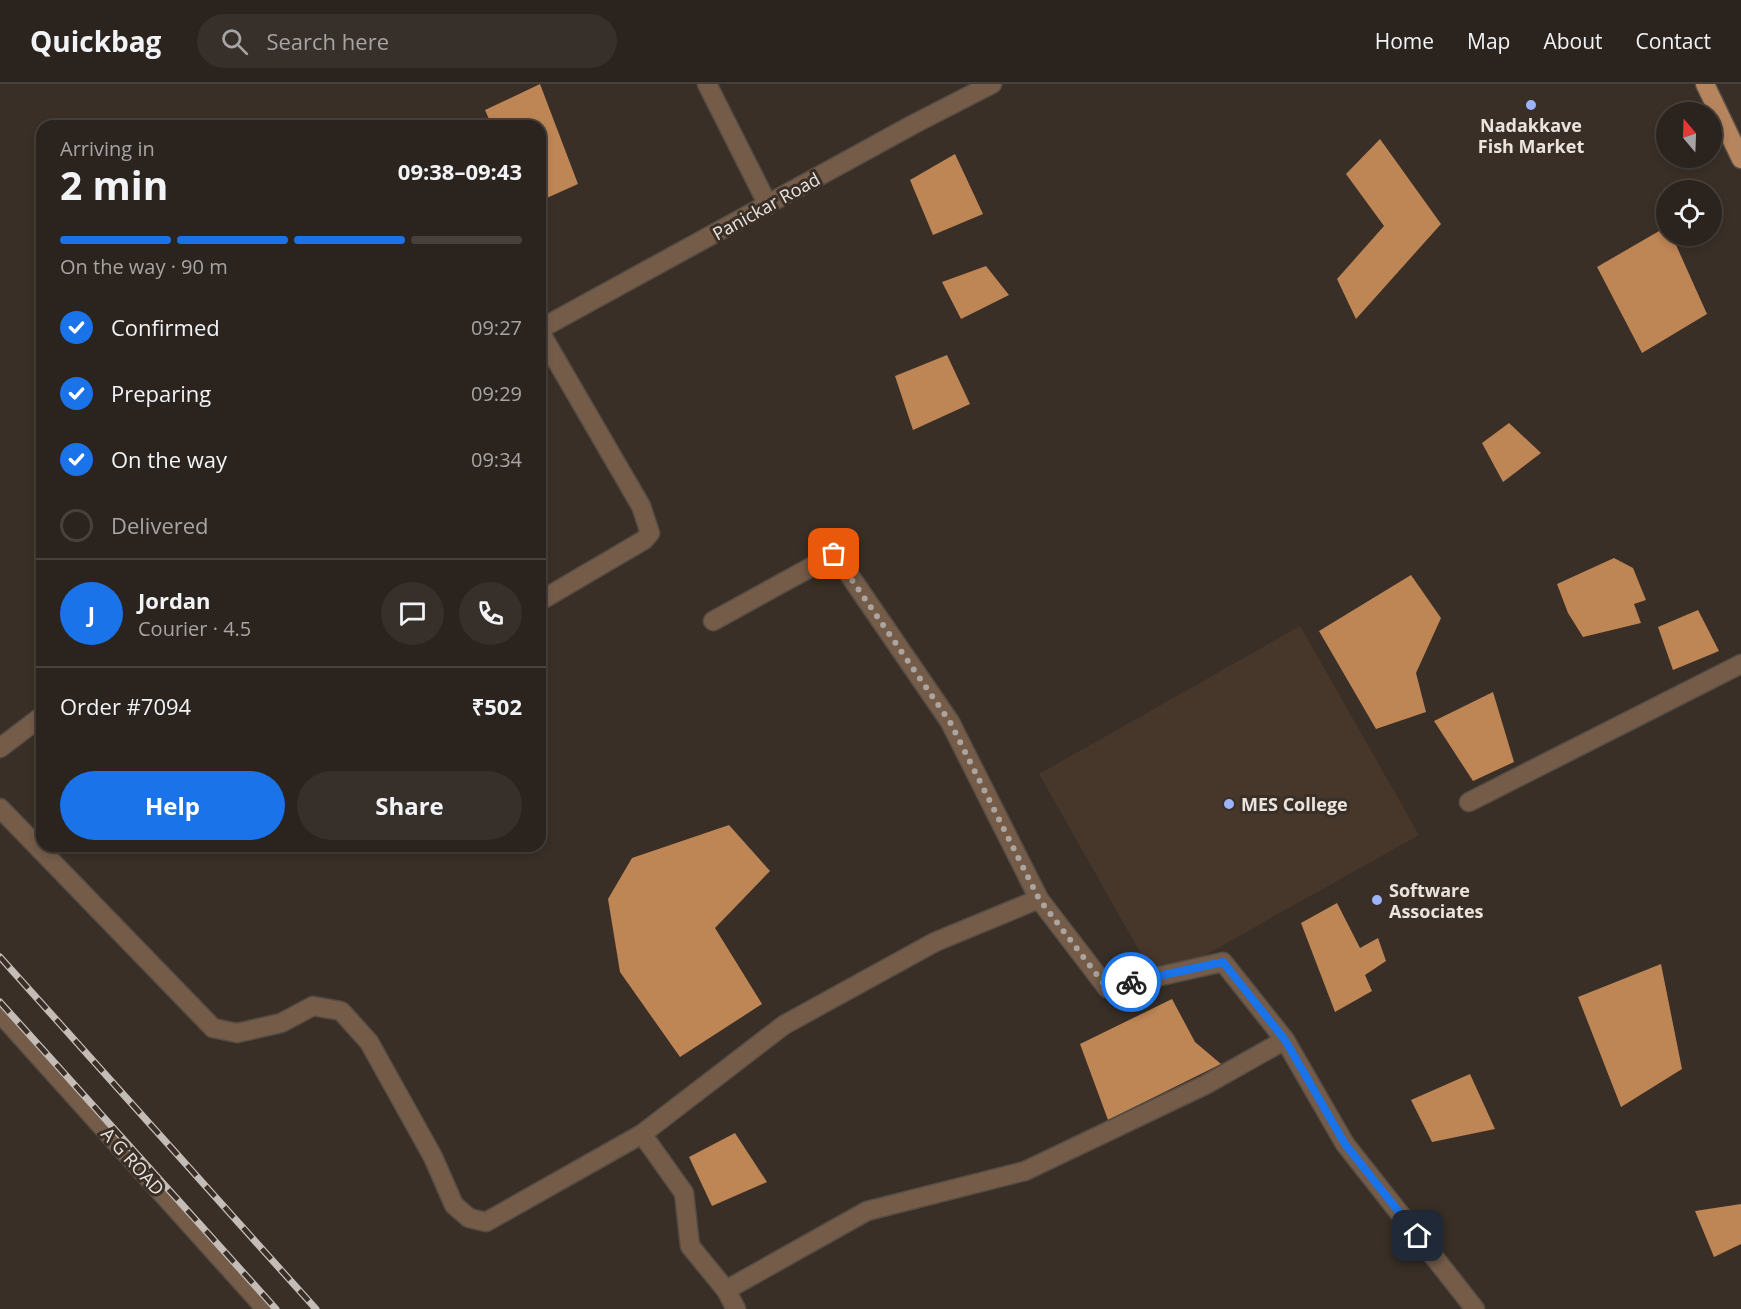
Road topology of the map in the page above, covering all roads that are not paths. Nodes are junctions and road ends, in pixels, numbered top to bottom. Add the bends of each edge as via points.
1 (707, 84) edge
2 (992, 84) edge
3 (1705, 84) edge
4 (1741, 159) edge
5 (768, 205) junction
6 (546, 328) edge
7 (546, 341) edge
8 (546, 597) edge
9 (713, 621) dead end
10 (1741, 664) edge
11 (36, 721) edge
12 (0, 748) edge
13 (1469, 802) dead end
14 (0, 808) edge
15 (36, 845) edge
16 (43, 852) edge
17 (1039, 899) junction
18 (0, 1012) edge
19 (1285, 1040) junction
20 (642, 1134) junction
21 (726, 1290) junction
22 (266, 1309) edge
23 (736, 1309) edge
24 (1475, 1309) edge

1 - 5 street
2 - 5 street, Panickar Road
3 - 4 main road
5 - 6 street, Panickar Road
7 - 8 street via 641,506 650,533
9 - 17 street via 834,554 950,722
10 - 13 street
11 - 12 street
14 - 15 street
16 - 20 street via 213,1028 237,1033 281,1023 313,1006 341,1011 369,1042 433,1157 454,1205 469,1218 486,1222
17 - 19 street via 1107,988 1223,962
17 - 20 street via 935,942 784,1025
18 - 22 street, A G ROAD
19 - 21 street via 1205,1084 1025,1171 867,1211
19 - 24 street via 1345,1144
20 - 21 street via 684,1193 690,1246
21 - 23 street

